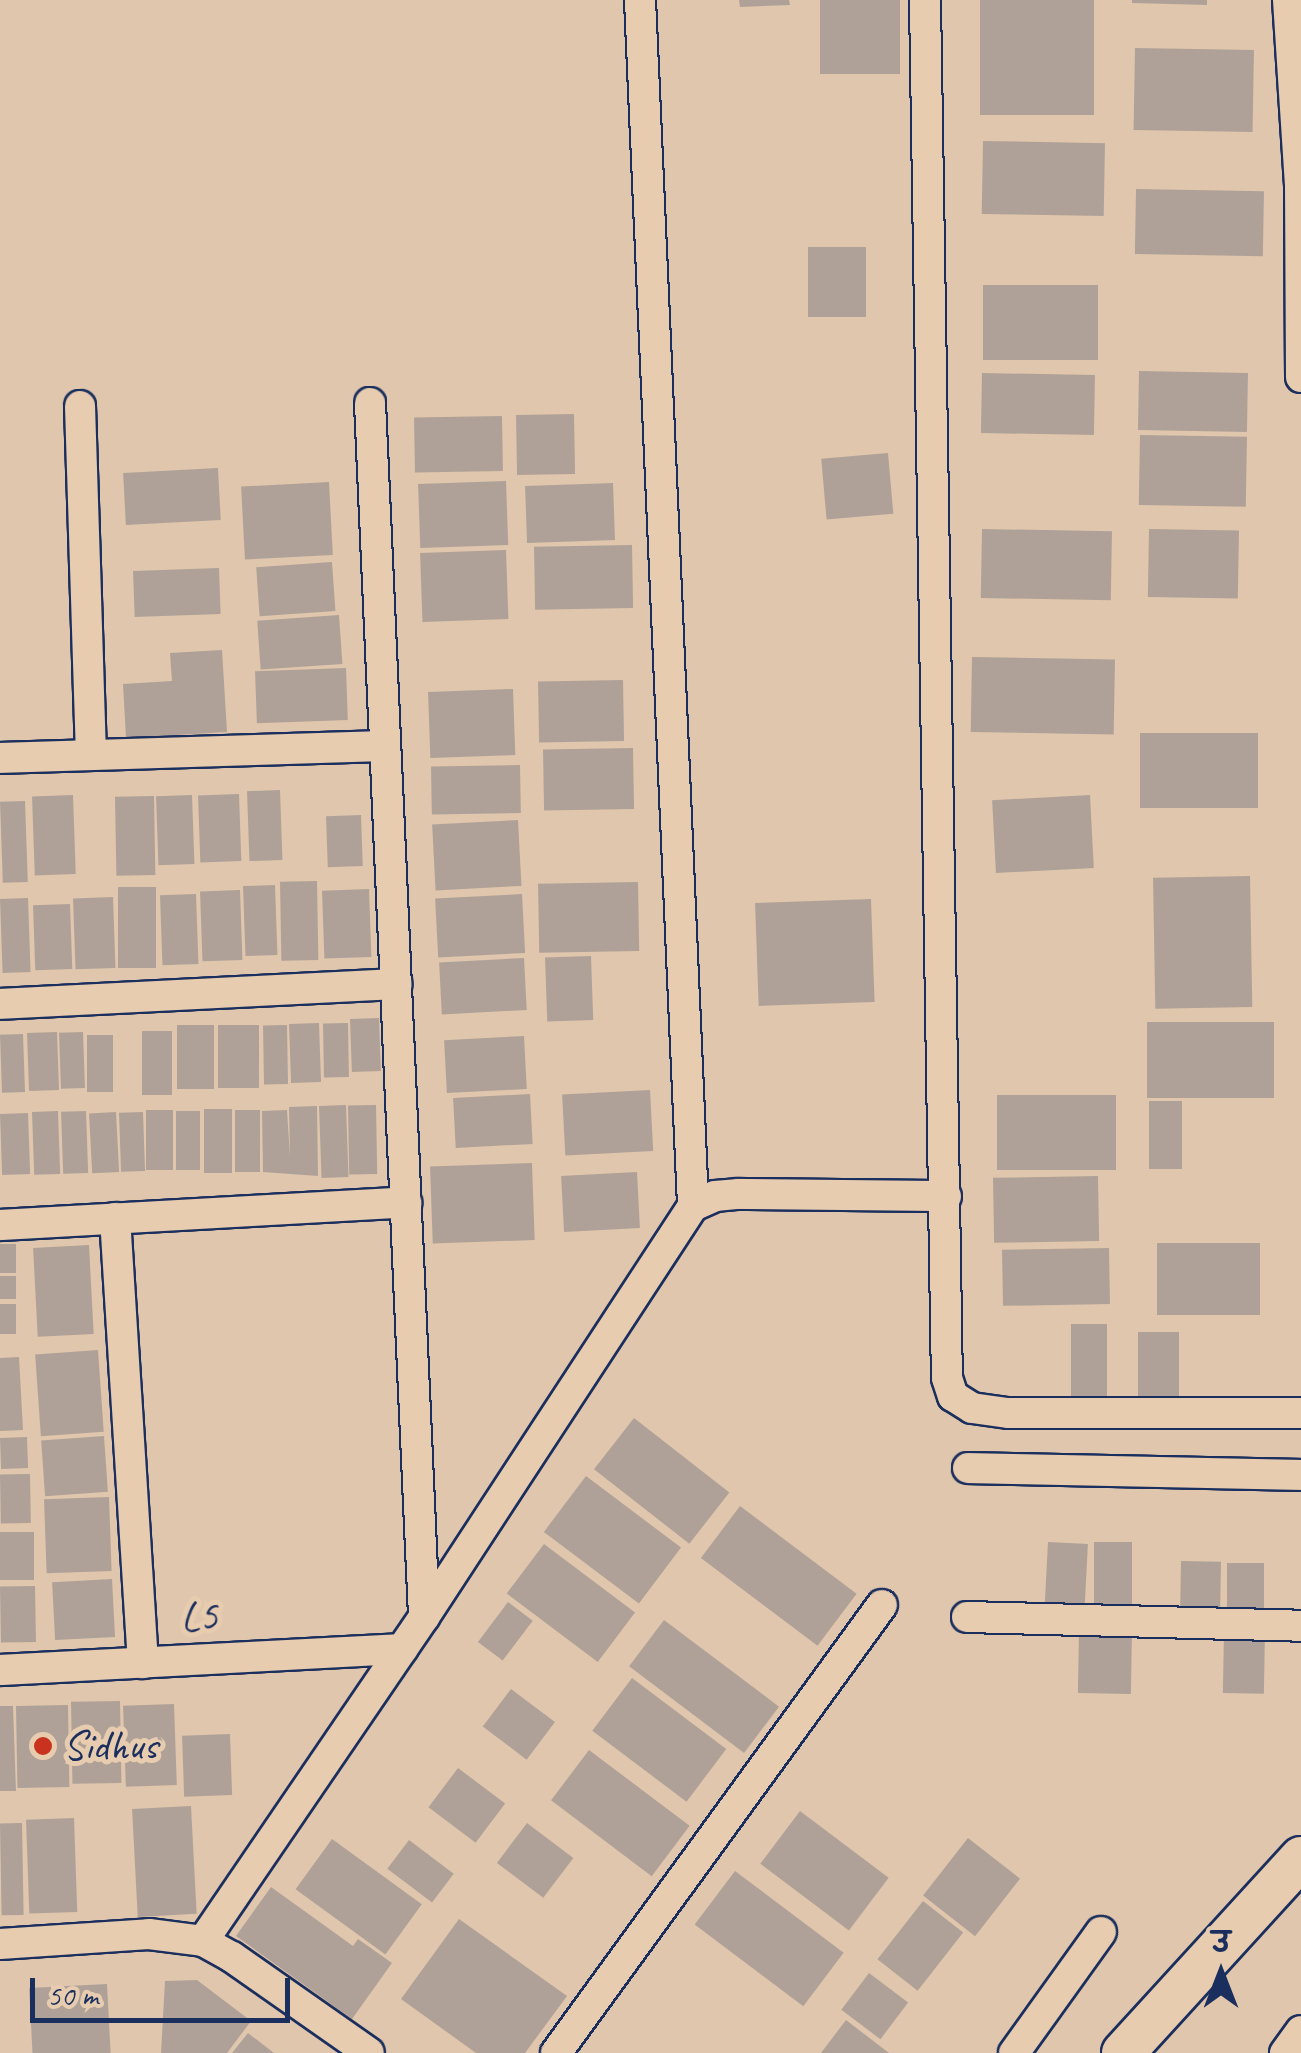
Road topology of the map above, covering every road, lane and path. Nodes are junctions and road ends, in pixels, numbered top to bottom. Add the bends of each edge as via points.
1 (640, 0) edge
2 (925, 0) edge
3 (1288, 0) edge
4 (1296, 51) edge
5 (1300, 185) edge
6 (1301, 377) edge
7 (370, 402) dead end
8 (80, 406) dead end
9 (386, 746) junction
10 (91, 755) junction
11 (0, 758) edge
12 (396, 984) junction
13 (0, 1004) edge
14 (946, 1196) junction
15 (406, 1202) junction
16 (693, 1206) junction
17 (116, 1218) junction
18 (0, 1225) edge
19 (1301, 1413) edge
20 (968, 1468) dead end
21 (1301, 1475) edge
22 (882, 1605) dead end
23 (424, 1617) junction
24 (967, 1617) dead end
25 (1301, 1626) edge
26 (402, 1650) junction
27 (143, 1663) junction
28 (0, 1670) edge
29 (1301, 1858) edge
30 (1102, 1932) dead end
31 (203, 1941) junction
32 (0, 1944) edge
33 (1301, 2031) edge
34 (369, 2053) edge
35 (556, 2053) edge
36 (1014, 2053) edge
37 (1123, 2053) edge
38 (1284, 2053) edge

1 - 16 street
2 - 14 street
3 - 4 street
4 - 5 street
5 - 6 street
7 - 9 street
8 - 10 street
9 - 10 street
9 - 12 street
10 - 11 street
12 - 13 street
12 - 15 street
14 - 16 street via 738,1194
14 - 19 street via 947,1378 953,1396 972,1408
15 - 17 street
15 - 23 street
16 - 23 street
17 - 18 street
17 - 27 street
20 - 21 street
22 - 35 street
23 - 26 street
24 - 25 street
26 - 27 street, L5
26 - 31 street
27 - 28 street, L5
29 - 37 street
30 - 36 street
31 - 32 street via 149,1934
31 - 34 street
33 - 38 street

